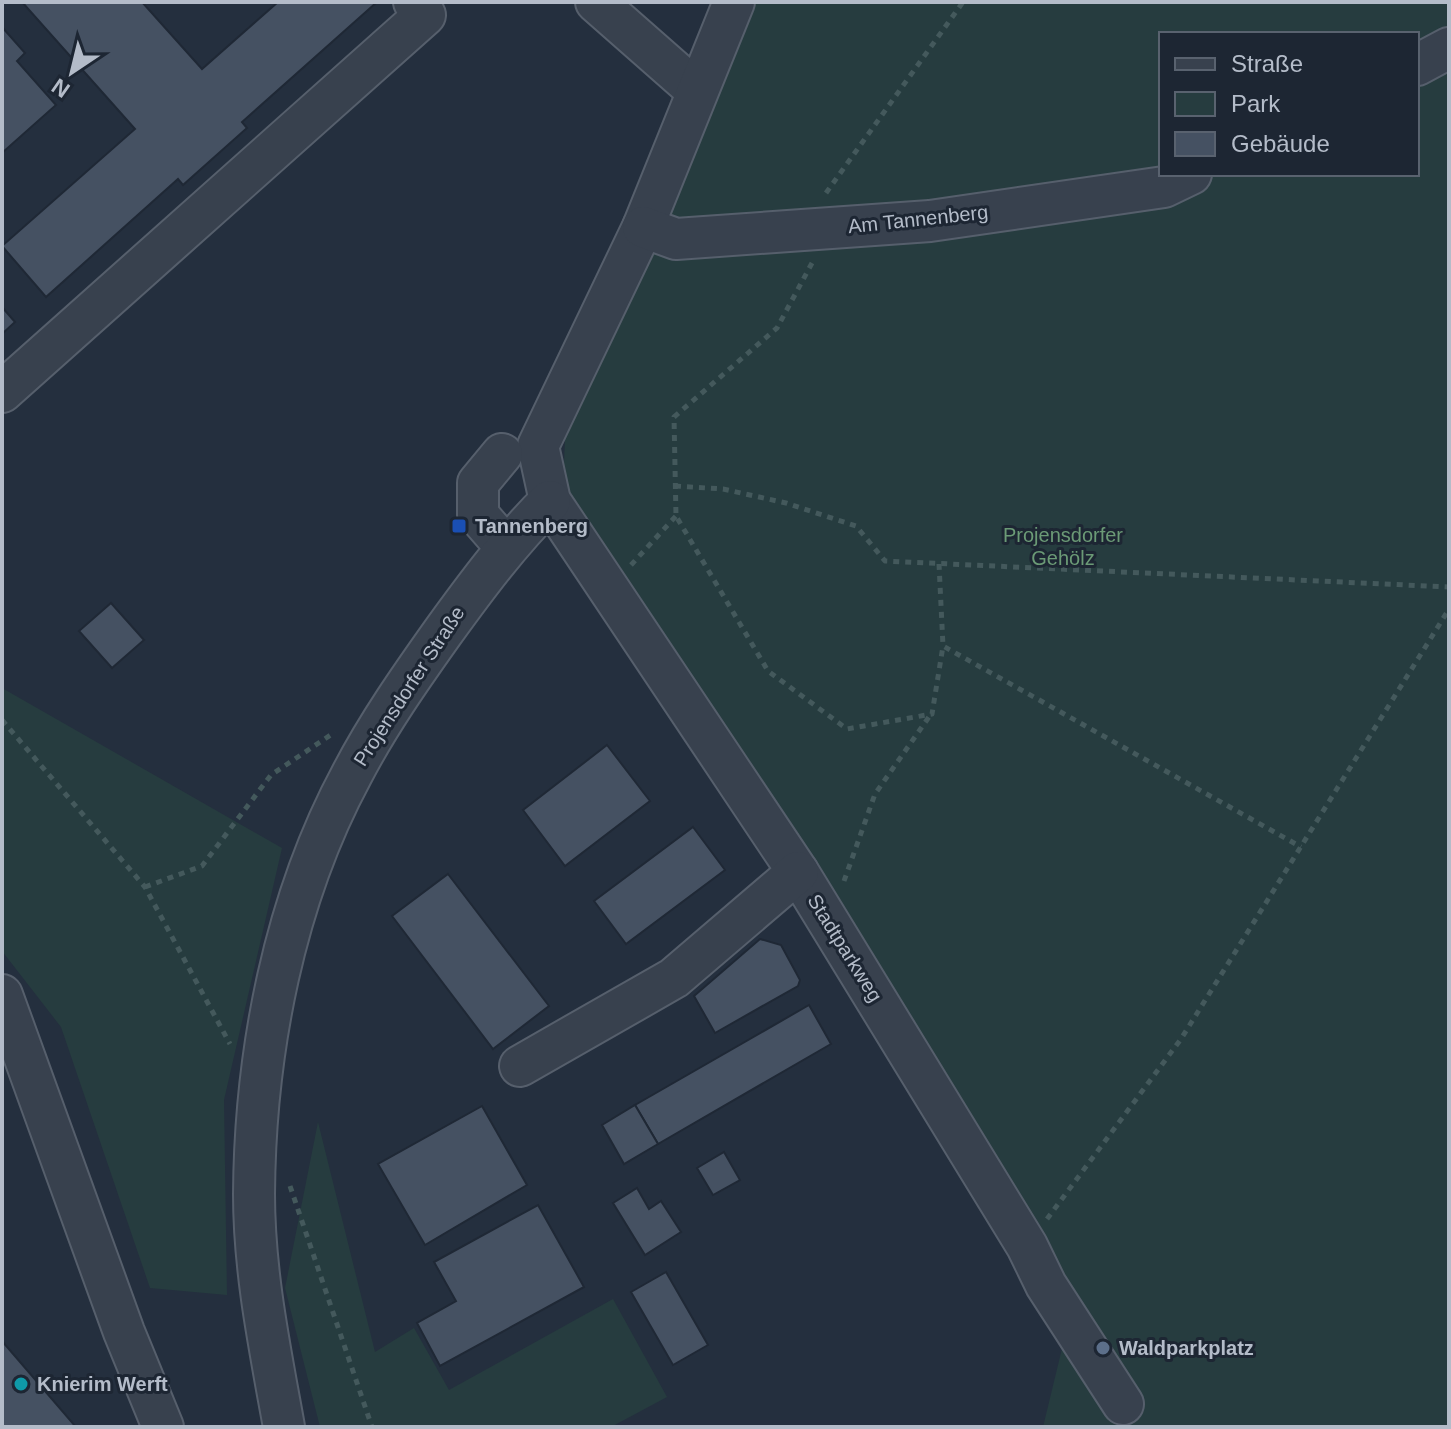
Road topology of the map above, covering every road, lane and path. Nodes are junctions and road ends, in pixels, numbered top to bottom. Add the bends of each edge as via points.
1 (414, 2) edge
2 (596, 2) edge
3 (734, 2) edge
4 (963, 2) edge
5 (1449, 48) edge
6 (1419, 64) edge
7 (696, 90) junction
8 (1187, 176) edge
9 (643, 227) junction
10 (831, 227) junction
11 (789, 230) junction
12 (2, 392) edge
13 (502, 454) dead end
14 (675, 486) junction
15 (550, 501) junction
16 (676, 516) junction
17 (505, 546) junction
18 (939, 564) junction
19 (592, 568) junction
20 (1449, 587) edge
21 (1449, 609) edge
22 (943, 646) junction
23 (932, 714) junction
24 (2, 720) edge
25 (344, 726) dead end
26 (1301, 847) junction
27 (798, 872) junction
28 (145, 887) junction
29 (828, 921) junction
30 (2, 995) edge
31 (231, 1046) dead end
32 (520, 1066) dead end
33 (285, 1173) dead end
34 (1027, 1246) junction
35 (1123, 1404) dead end
36 (163, 1427) edge
37 (284, 1427) edge
38 (372, 1427) edge

1 - 12 street via 425,15
2 - 7 street
3 - 7 street
4 - 11 path via 829,189
5 - 6 street
7 - 9 street
8 - 10 street, Am Tannenberg via 1164,187 930,221
9 - 11 street, Am Tannenberg via 676,239
9 - 15 street via 538,446
10 - 11 street, Am Tannenberg
10 - 14 path via 777,328 674,417
13 - 17 street via 478,483 478,515
14 - 16 path
14 - 18 path via 723,489 786,503 856,526 885,561
15 - 17 street, Projensdorfer Straße
15 - 19 street, Stadtparkweg
16 - 19 path via 632,564
16 - 23 path via 768,671 847,729
17 - 37 street, Projensdorfer Straße via 405,685 351,774 306,880 288,939 263,1073 254,1194 259,1289
18 - 20 path
18 - 22 path
19 - 27 street, Stadtparkweg
21 - 26 path
22 - 23 path
22 - 26 path
23 - 29 path via 875,794
24 - 28 path
25 - 28 path via 271,775 202,866
26 - 34 path via 1181,1039
27 - 29 street, Stadtparkweg
27 - 32 street via 674,978
28 - 31 path
29 - 34 street, Stadtparkweg
30 - 36 street
33 - 38 path
34 - 35 street, Stadtparkweg via 1046,1285

